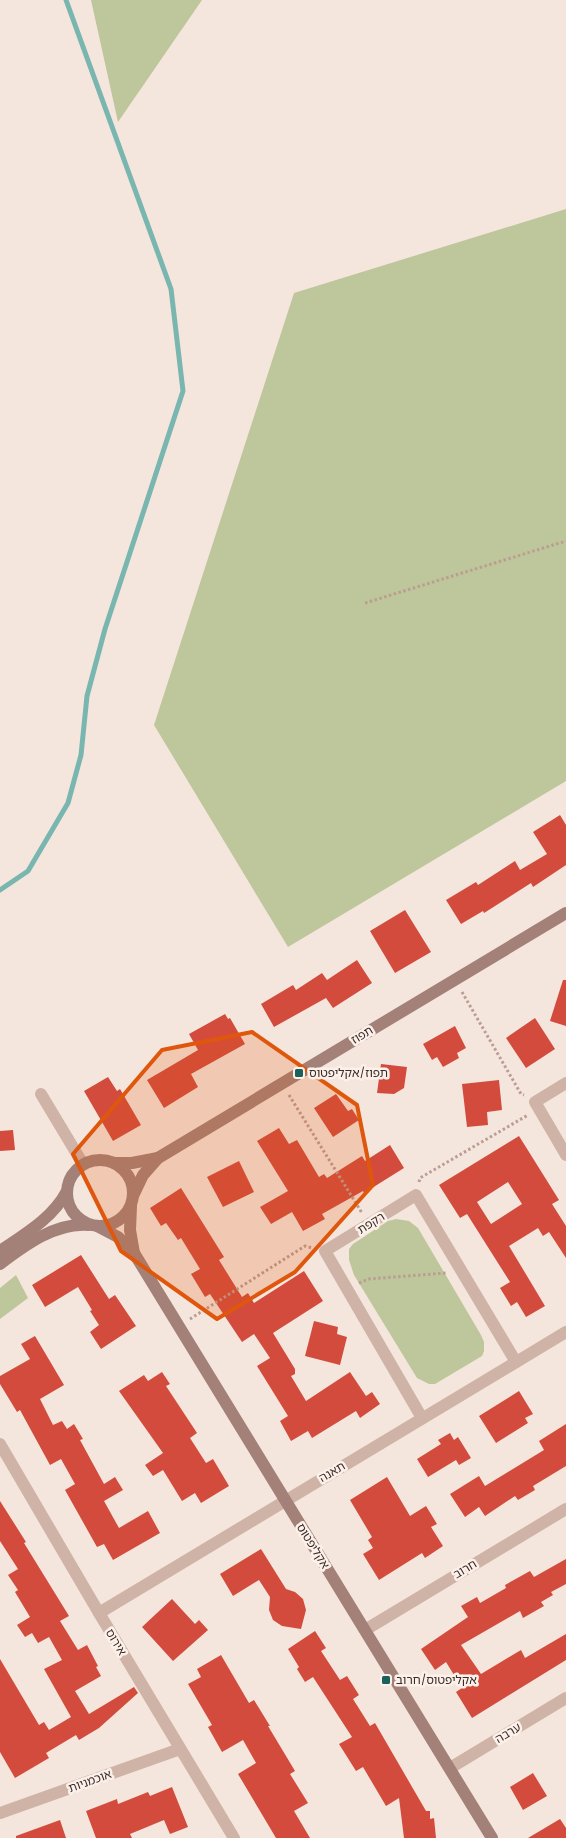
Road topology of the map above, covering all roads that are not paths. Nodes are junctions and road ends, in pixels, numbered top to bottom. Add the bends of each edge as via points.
1 (566, 913) edge
2 (566, 1083) edge
3 (41, 1094) dead end
4 (566, 1155) edge
5 (158, 1158) junction
6 (113, 1163) junction
7 (83, 1164) junction
8 (67, 1191) junction
9 (132, 1199) junction
10 (94, 1226) junction
11 (0, 1251) edge
12 (134, 1253) junction
13 (0, 1264) edge
14 (566, 1332) edge
15 (516, 1362) junction
16 (422, 1418) junction
17 (0, 1444) edge
18 (285, 1500) junction
19 (566, 1509) edge
20 (99, 1613) junction
21 (365, 1630) junction
22 (566, 1698) edge
23 (180, 1748) junction
24 (450, 1768) junction
25 (0, 1813) edge
26 (234, 1838) edge
27 (492, 1838) edge

1 - 5 street, תפוז
2 - 4 street via 537,1105
3 - 7 street
5 - 6 street, תפוז
5 - 9 street, תפוז via 143,1175
6 - 7 street via 96,1160
6 - 9 street via 129,1177
7 - 8 street via 70,1178
8 - 10 street via 68,1204 74,1215
8 - 11 street via 44,1219
9 - 10 street via 122,1218 110,1225
9 - 12 street, אקליפטוס via 130,1230
10 - 12 street, אקליפטוס via 118,1237
10 - 13 street via 71,1226 47,1233
12 - 18 street, אקליפטוס
14 - 15 street, תאנה
15 - 16 street, תאנה
15 - 16 street, רקפת via 416,1195 325,1251
16 - 18 street, תאנה
17 - 20 street, אירוס
18 - 20 street, תאנה
18 - 21 street, אקליפטוס
19 - 21 street, חרוב
20 - 23 street, אירוס
21 - 24 street, אקליפטוס
22 - 24 street, ערבה
23 - 25 street, אוכמניות
23 - 26 street, אירוס
24 - 27 street, אקליפטוס

